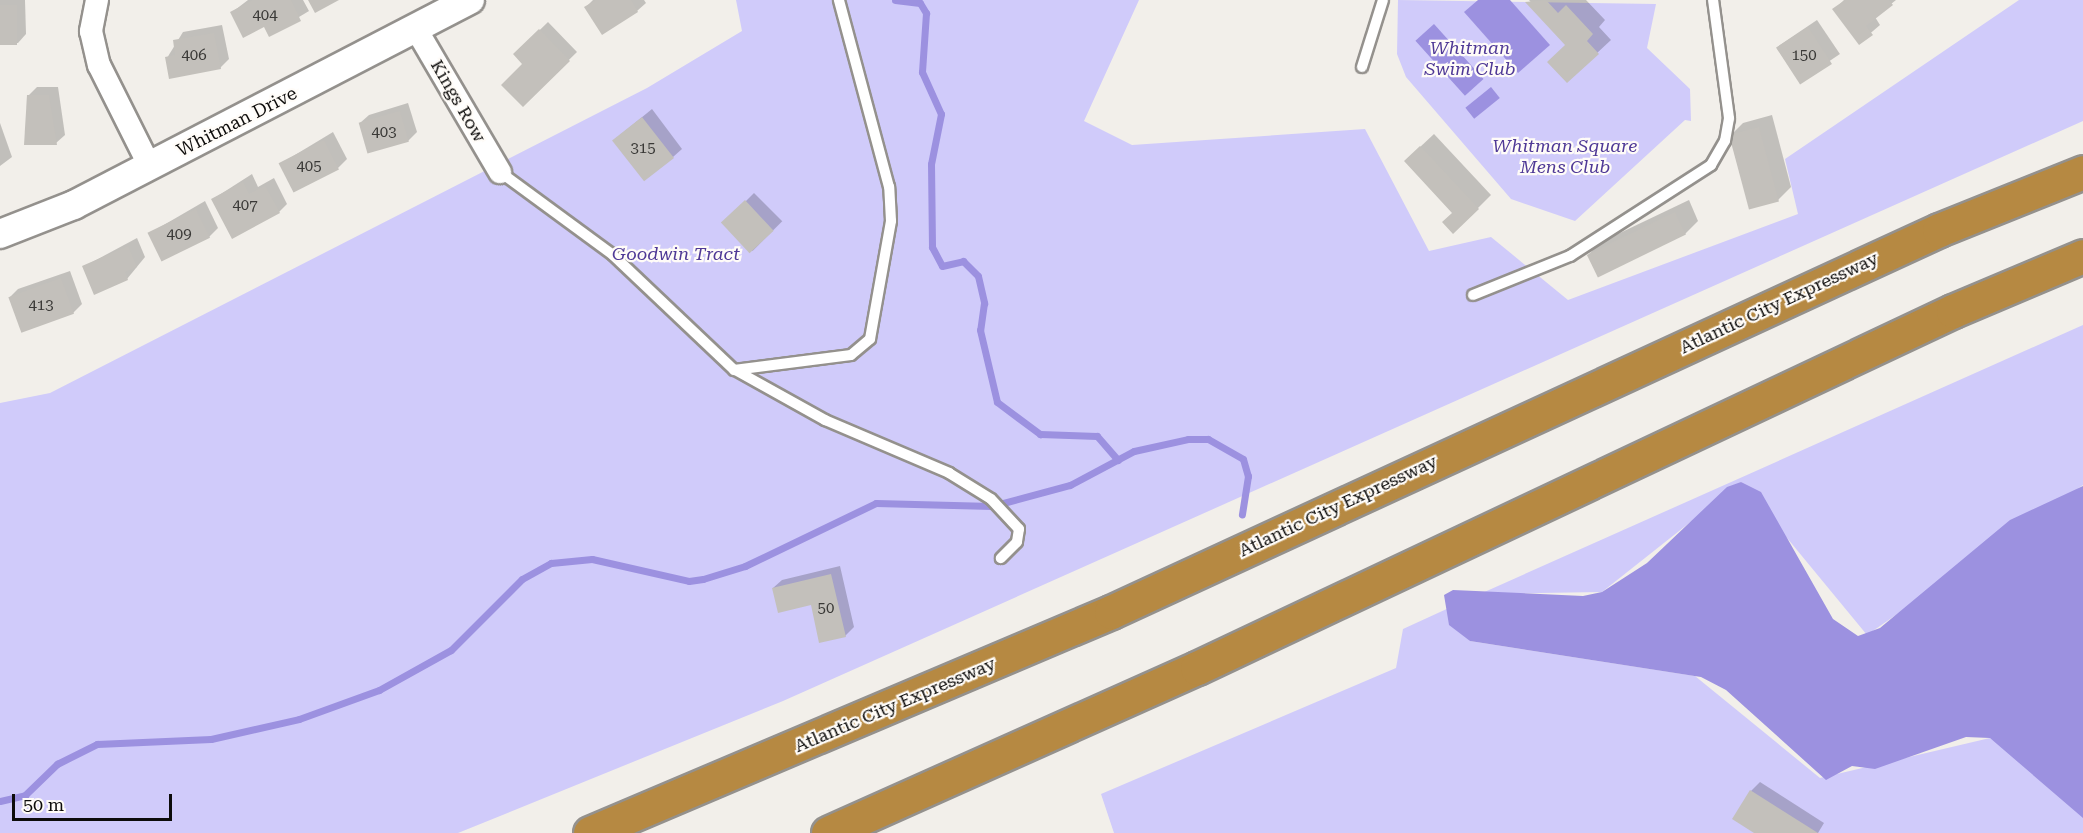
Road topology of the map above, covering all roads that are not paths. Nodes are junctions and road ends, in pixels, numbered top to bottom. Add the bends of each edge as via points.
1 (97, 0) edge
2 (470, 0) edge
3 (839, 0) edge
4 (1383, 0) edge
5 (1713, 0) edge
6 (416, 29) junction
7 (1362, 67) dead end
8 (150, 167) junction
9 (500, 172) joint
10 (2083, 172) edge
11 (0, 234) edge
12 (2083, 256) edge
13 (1473, 295) dead end
14 (734, 370) junction
15 (1001, 558) dead end
16 (590, 833) edge
17 (828, 833) edge

1 - 8 street via 92,31 99,65
2 - 6 street, Whitman Drive
3 - 14 lane via 889,187 886,272 870,339 851,356
4 - 7 lane
5 - 13 lane via 1729,118 1725,141 1711,165 1570,256
6 - 8 street, Whitman Drive
6 - 9 street, Kings Row
8 - 11 street, Whitman Drive
9 - 14 lane via 613,255
10 - 16 highway, Atlantic City Expressway via 1939,230 1111,612
12 - 17 highway via 1953,311 1219,658
14 - 15 lane via 825,420 950,473 991,499 1012,519 1017,542

